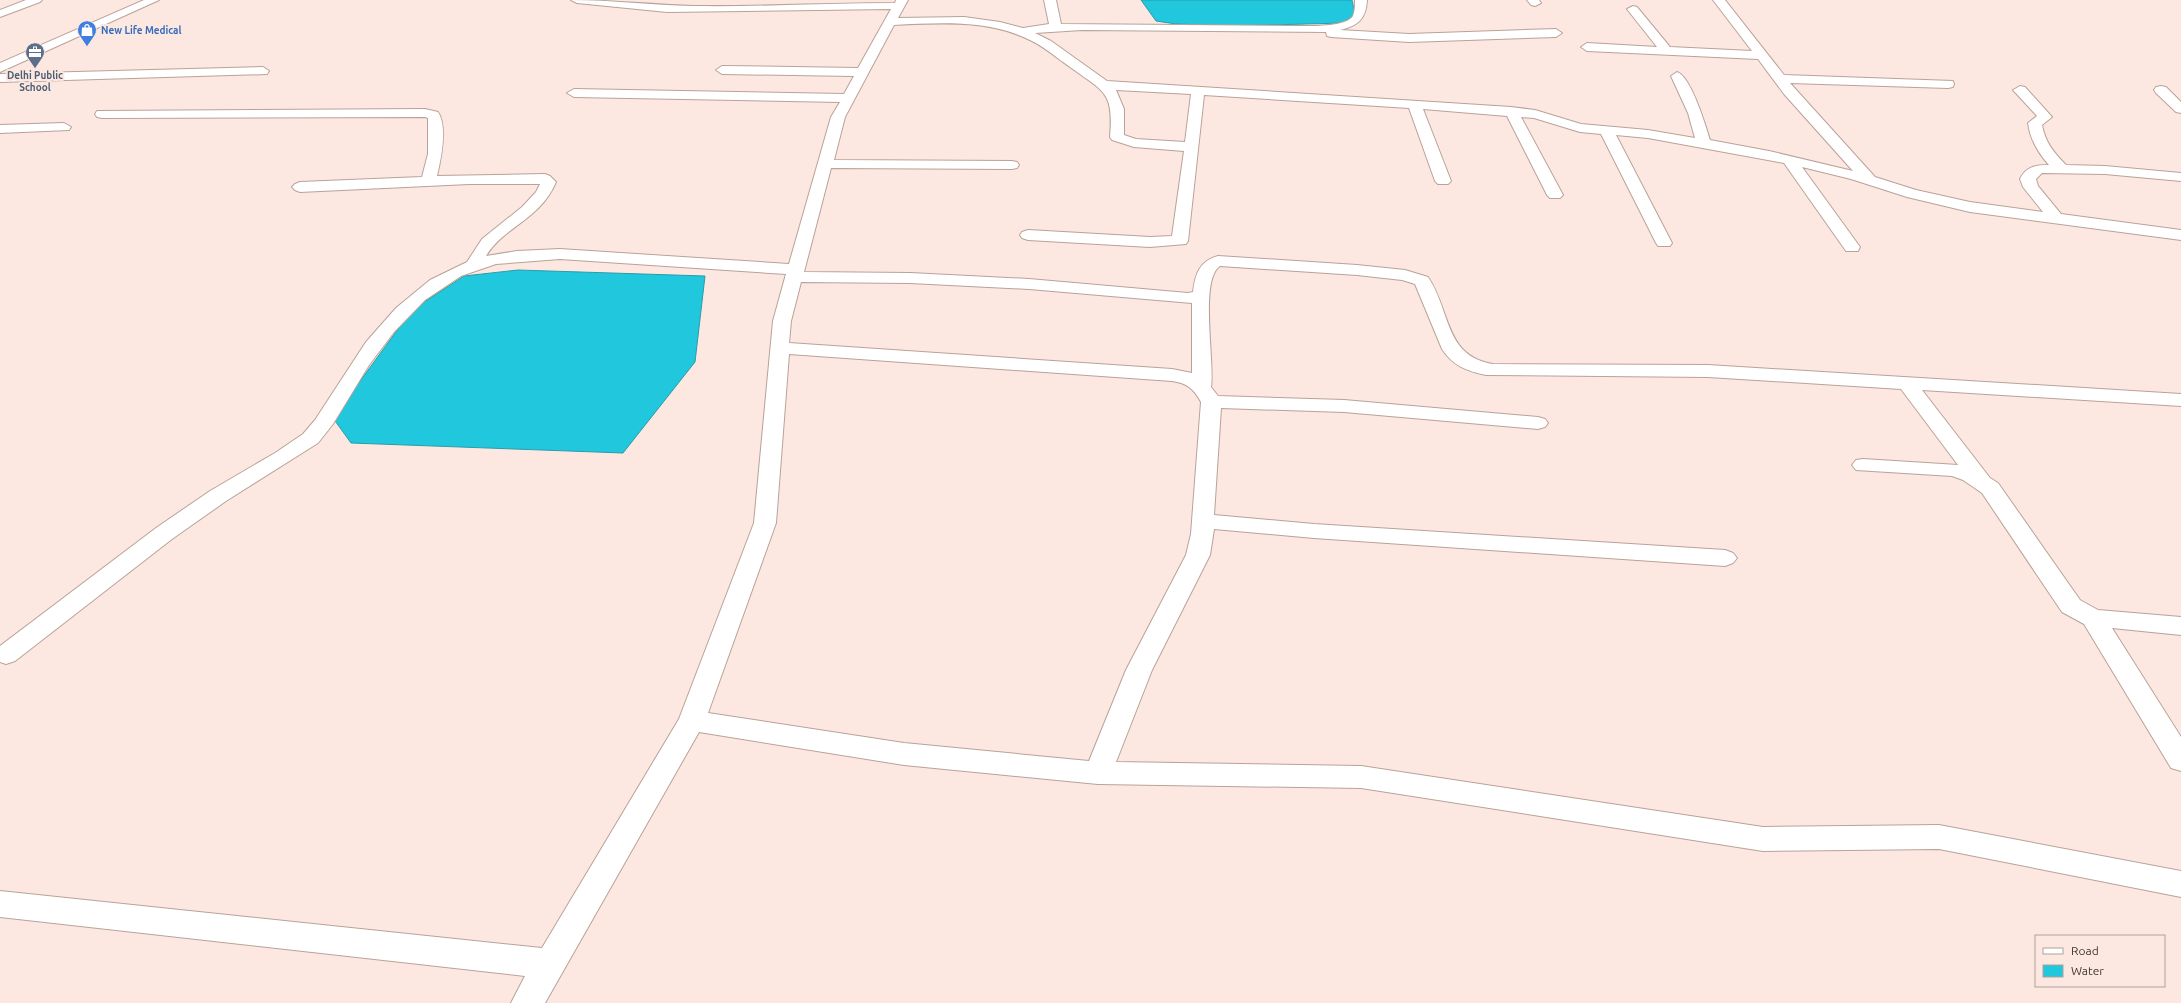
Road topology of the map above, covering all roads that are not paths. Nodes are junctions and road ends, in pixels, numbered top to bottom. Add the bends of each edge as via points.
1 (36, 0) edge
2 (153, 0) edge
3 (577, 0) edge
4 (1050, 0) edge
5 (1361, 0) edge
6 (1719, 0) edge
7 (896, 9) edge
8 (1633, 9) dead end
9 (0, 14) edge
10 (1056, 28) junction
11 (1304, 29) junction
12 (1023, 32) junction
13 (1556, 33) dead end
14 (1587, 47) dead end
15 (1667, 51) junction
16 (1760, 55) junction
17 (0, 68) edge
18 (722, 70) dead end
19 (263, 71) dead end
20 (862, 72) junction
21 (1677, 76) dead end
22 (0, 78) edge
23 (1779, 80) junction
24 (1948, 84) dead end
25 (1105, 85) junction
26 (2020, 90) dead end
27 (2161, 90) dead end
28 (1198, 91) junction
29 (574, 93) dead end
30 (849, 98) junction
31 (1414, 104) junction
32 (2181, 109) edge
33 (1511, 111) junction
34 (102, 114) dead end
35 (64, 127) dead end
36 (0, 129) edge
37 (1606, 130) junction
38 (1704, 144) junction
39 (1191, 147) junction
40 (1789, 160) junction
41 (825, 164) junction
42 (1012, 165) dead end
43 (2061, 168) junction
44 (2181, 177) edge
45 (428, 181) junction
46 (1443, 181) dead end
47 (1870, 181) junction
48 (300, 187) dead end
49 (1555, 195) dead end
50 (2056, 218) junction
51 (1028, 235) dead end
52 (2181, 235) edge
53 (1664, 243) dead end
54 (1852, 247) dead end
55 (474, 265) junction
56 (795, 273) junction
57 (1201, 294) junction
58 (780, 348) junction
59 (1908, 385) junction
60 (1207, 394) junction
61 (2181, 400) edge
62 (1538, 423) dead end
63 (1863, 465) dead end
64 (1982, 482) junction
65 (1203, 521) junction
66 (1725, 558) dead end
67 (2093, 618) junction
68 (2181, 626) edge
69 (6, 654) dead end
70 (692, 721) junction
71 (2181, 760) edge
72 (1098, 773) junction
73 (2181, 884) edge
74 (3, 908) edge
75 (551, 964) junction
76 (527, 1003) edge

1 - 9 street
2 - 17 street
3 - 7 street via 635,8 710,10 812,6
4 - 10 street
5 - 11 street via 1361,11 1353,23 1342,27
6 - 16 street
7 - 12 street via 994,23
7 - 20 street
8 - 15 street
10 - 11 street
10 - 12 street
11 - 13 street via 1350,35 1409,38
12 - 25 street via 1038,38
14 - 15 street
15 - 16 street
16 - 23 street
18 - 20 street
19 - 22 street
20 - 30 street
21 - 38 street via 1695,113
23 - 24 street
23 - 47 street
25 - 28 street
25 - 39 street via 1115,94 1117,102 1117,137 1134,143
26 - 43 street via 2045,118 2035,122 2036,132 2047,154
27 - 32 street
28 - 31 street
28 - 39 street
29 - 30 street
30 - 41 street via 838,117
31 - 33 street
31 - 46 street
33 - 37 street via 1544,116 1580,128
33 - 49 street
34 - 45 street via 425,113 435,118 435,154
35 - 36 street
37 - 38 street
37 - 53 street
38 - 40 street
39 - 51 street via 1180,241 1150,242
40 - 47 street
40 - 54 street
41 - 42 street
41 - 56 street
43 - 44 street
43 - 50 street via 2039,169 2030,174 2028,179 2031,187
45 - 48 street
45 - 55 street via 538,178 548,182 542,194 482,251
47 - 50 street via 1936,200
50 - 52 street
55 - 56 street via 524,255 560,254
55 - 69 street via 424,293 378,338 343,388 319,432 212,501 121,566
56 - 57 street via 1029,284 1188,298
56 - 58 street via 782,320
57 - 59 street via 1207,267 1218,261 1405,275 1417,278 1425,285 1451,349 1458,359 1476,368 1708,372
57 - 60 street
58 - 60 street via 1172,375 1189,378
58 - 70 street via 765,523
59 - 61 street
59 - 64 street
60 - 62 street
60 - 65 street
63 - 64 street via 1953,470 1971,475
64 - 67 street via 1990,488 2071,606
65 - 66 street
65 - 72 street via 1198,555 1139,670
67 - 68 street
67 - 71 street
70 - 72 street via 904,754
70 - 75 street
72 - 73 street via 1362,777 1763,839 1939,837
74 - 75 street
75 - 76 street

